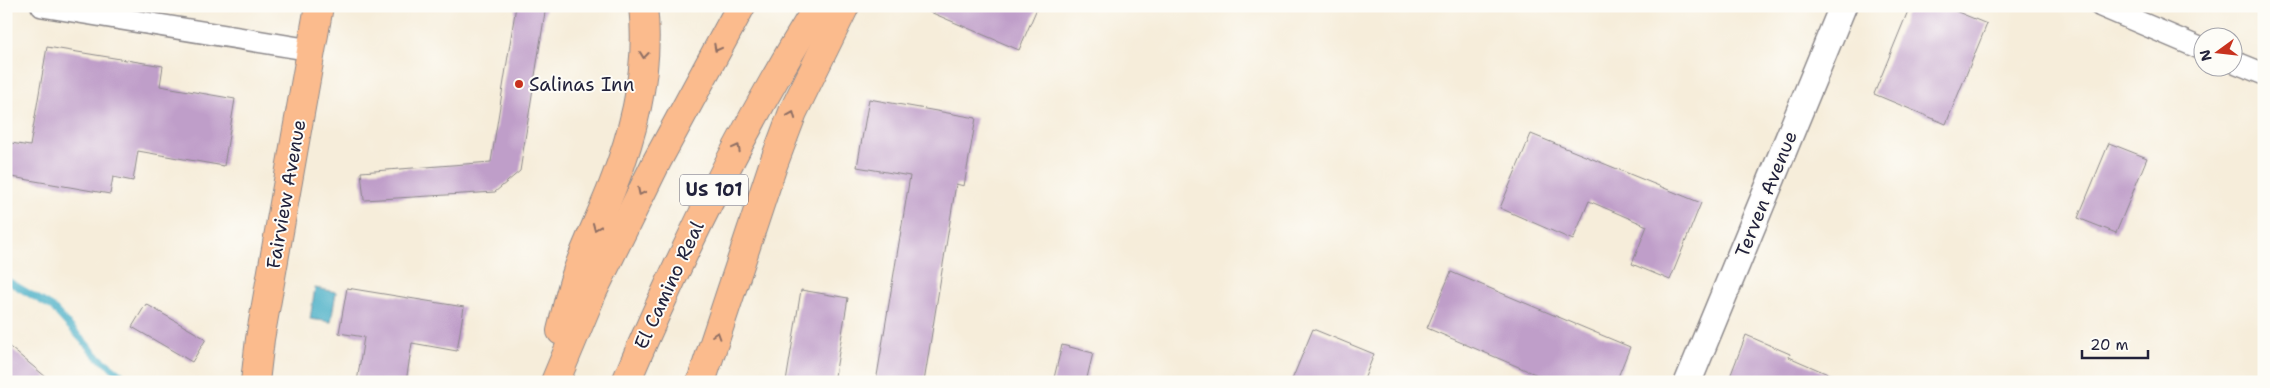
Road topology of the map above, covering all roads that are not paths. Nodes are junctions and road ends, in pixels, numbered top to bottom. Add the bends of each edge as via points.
1 (42, 6) edge
2 (319, 6) edge
3 (643, 6) edge
4 (741, 6) edge
5 (818, 6) edge
6 (845, 6) edge
7 (1843, 6) edge
8 (2101, 6) edge
9 (2192, 45) edge
10 (311, 50) junction
11 (2242, 65) edge
12 (2264, 74) edge
13 (255, 382) edge
14 (548, 382) edge
15 (555, 382) edge
16 (626, 382) edge
17 (701, 382) edge
18 (1688, 382) edge

1 - 10 street
2 - 10 highway, Fairview Avenue
3 -> 14 highway via 645,49 630,134 614,184 577,273
4 -> 15 highway, US 101 via 657,161 593,292
16 -> 5 highway, El Camino Real / US 101 via 713,192 782,64
17 -> 6 highway via 773,164 793,112
7 - 18 street, Terven Avenue
8 - 9 street
10 - 13 highway, Fairview Avenue
11 - 12 street

